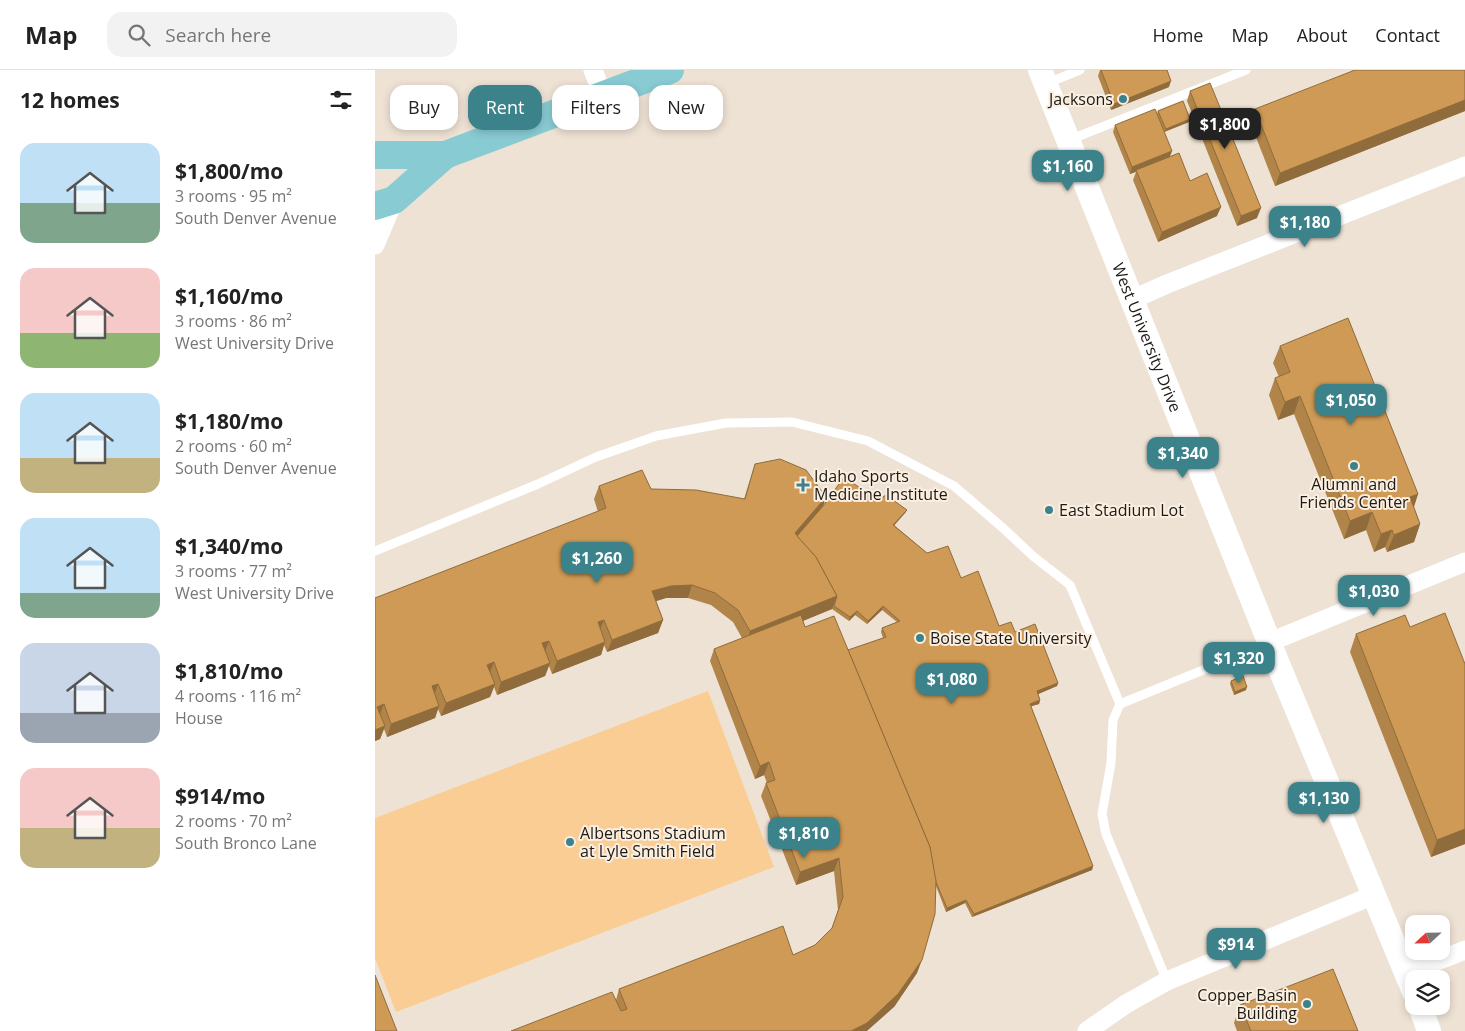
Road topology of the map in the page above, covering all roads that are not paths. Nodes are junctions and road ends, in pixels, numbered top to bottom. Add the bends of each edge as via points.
1 (593, 70) edge
2 (670, 70) edge
3 (1080, 70) edge
4 (1245, 70) edge
5 (1043, 77) edge
6 (599, 85) edge
7 (631, 85) edge
8 (552, 115) edge
9 (1069, 140) junction
10 (375, 155) edge
11 (445, 155) junction
12 (1465, 166) edge
13 (385, 203) edge
14 (375, 245) edge
15 (1131, 300) junction
16 (375, 551) edge
17 (1465, 562) edge
18 (1270, 642) junction
19 (1120, 704) junction
20 (1374, 894) junction
21 (1465, 950) edge
22 (1405, 970) edge
23 (1431, 970) edge
24 (1167, 981) junction
25 (1423, 1015) edge
26 (1087, 1031) edge
27 (1429, 1031) edge

1 - 6 street
2 - 7 main road
3 - 5 lane
4 - 9 lane
5 - 9 street, West University Drive
8 - 11 main road
9 - 15 street, West University Drive
10 - 11 main road
11 - 13 main road
12 - 15 street
13 - 14 street
15 - 18 street, West University Drive
16 - 19 lane via 595,457 656,436 726,423 792,422 868,441 954,486 1070,586
17 - 18 street
18 - 19 lane
18 - 20 street, West University Drive
19 - 24 lane via 1113,720 1111,763 1102,814 1106,834
20 - 22 street, West University Drive
20 - 24 street
21 - 23 street
24 - 26 street
25 - 27 street

